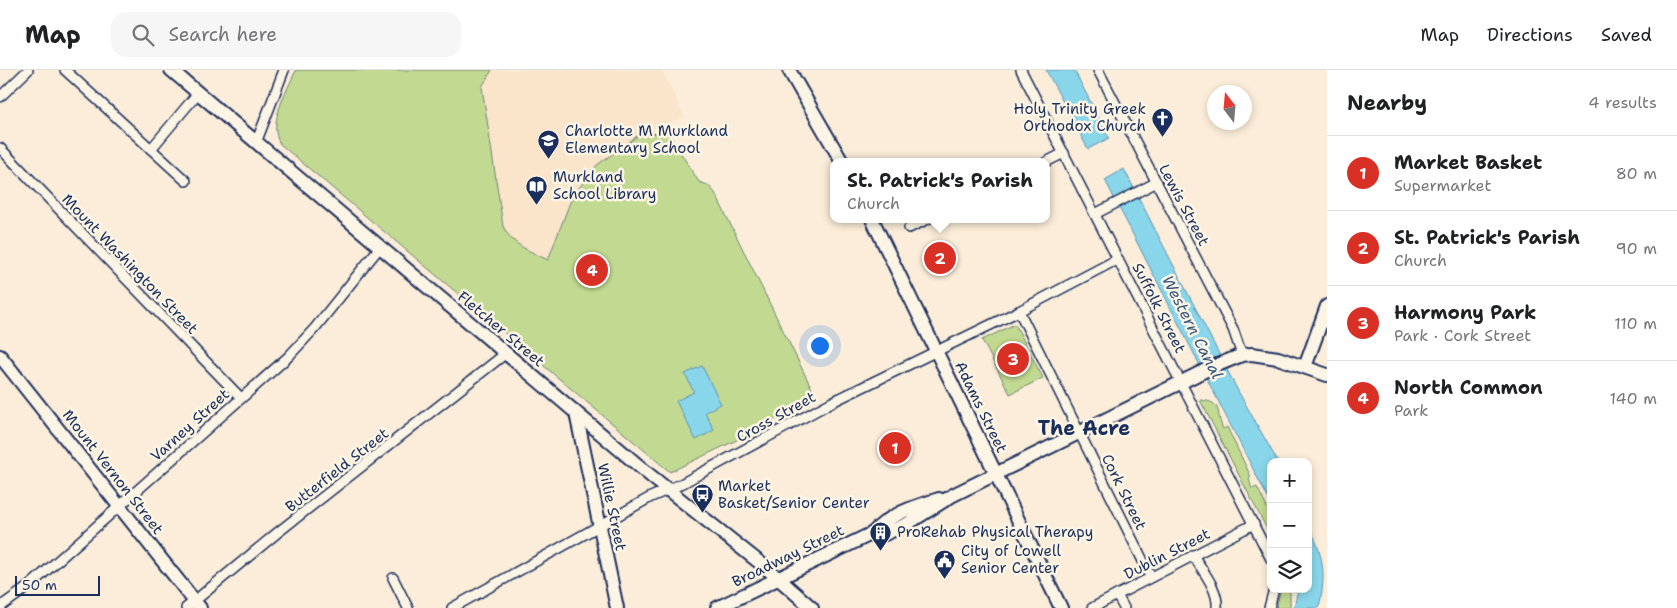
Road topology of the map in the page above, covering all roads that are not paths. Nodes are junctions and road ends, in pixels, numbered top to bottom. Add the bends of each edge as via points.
1 (28, 70) edge
2 (65, 70) edge
3 (171, 70) edge
4 (284, 70) edge
5 (789, 70) edge
6 (1021, 70) edge
7 (1098, 70) edge
8 (198, 93) junction
9 (0, 97) edge
10 (256, 144) junction
11 (0, 148) edge
12 (151, 149) junction
13 (1064, 152) junction
14 (840, 158) edge
15 (1050, 160) edge
16 (186, 181) dead end
17 (1157, 182) junction
18 (1095, 214) junction
19 (874, 223) edge
20 (920, 223) edge
21 (909, 228) dead end
22 (380, 246) junction
23 (1118, 259) junction
24 (1327, 306) edge
25 (1019, 311) junction
26 (936, 351) junction
27 (505, 354) junction
28 (0, 356) edge
29 (1238, 356) junction
30 (1306, 367) junction
31 (1327, 375) edge
32 (1182, 383) junction
33 (241, 398) junction
34 (576, 414) junction
35 (1079, 433) junction
36 (996, 473) junction
37 (667, 490) junction
38 (119, 506) junction
39 (1254, 524) junction
40 (600, 526) junction
41 (1267, 551) edge
42 (1193, 555) junction
43 (1151, 577) junction
44 (393, 578) dead end
45 (778, 578) junction
46 (1273, 593) edge
47 (1117, 595) junction
48 (194, 606) edge
49 (0, 607) edge
50 (408, 608) edge
51 (452, 608) edge
52 (617, 608) edge
53 (717, 608) edge
54 (812, 608) edge
55 (1061, 608) edge
56 (1092, 608) edge
57 (1124, 608) edge
58 (1217, 608) edge
59 (1269, 608) edge

1 - 9 street
2 - 12 street
3 - 8 main road, Fletcher Street
4 - 10 street
5 - 14 main road
6 - 13 street, Suffolk Street
7 - 17 street, Lewis Street
8 - 10 main road, Fletcher Street
8 - 12 street
10 - 22 main road, Fletcher Street
11 - 33 street, Mount Washington Street
12 - 16 street
13 - 15 street
13 - 18 street, Suffolk Street
17 - 18 street
17 - 29 street, Lewis Street via 1233,329
18 - 23 street, Suffolk Street
19 - 26 main road, Adams Street
20 - 21 street
22 - 27 main road, Fletcher Street
22 - 33 street, Varney Street via 315,328 288,357
23 - 25 street, Cross Street
23 - 32 street, Suffolk Street
24 - 30 main road
25 - 26 street, Cross Street
25 - 35 street, Cork Street
26 - 36 main road, Adams Street
26 - 37 street, Cross Street
27 - 34 main road, Fletcher Street
27 - 48 street, Butterfield Street via 277,533
28 - 38 main road, Mount Vernon Street
29 - 30 main road, Broadway Street via 1267,355
29 - 32 main road, Broadway Street
30 - 31 main road, Broadway Street
32 - 35 main road, Broadway Street
32 - 39 street, Suffolk Street
33 - 38 street, Varney Street
34 - 37 main road, Fletcher Street
34 - 40 main road, Willie Street
35 - 36 main road, Broadway Street
35 - 43 street, Cork Street
36 - 45 main road, Broadway Street via 953,494 892,517 882,522 873,533
36 - 55 main road, Adams Street
37 - 40 street, Cross Street
37 - 45 main road, Fletcher Street
38 - 48 main road, Mount Vernon Street
38 - 49 street, Varney Street via 28,587
39 - 41 street, Suffolk Street
39 - 42 street, Dublin Street
40 - 51 street, Cross Street
40 - 52 main road, Willie Street
42 - 43 street, Dublin Street
42 - 58 street via 1218,602
43 - 47 street, Dublin Street
44 - 50 street
45 - 53 main road, Broadway Street
45 - 54 main road, Fletcher Street
46 - 59 street
47 - 56 street, Dublin Street
47 - 57 street

